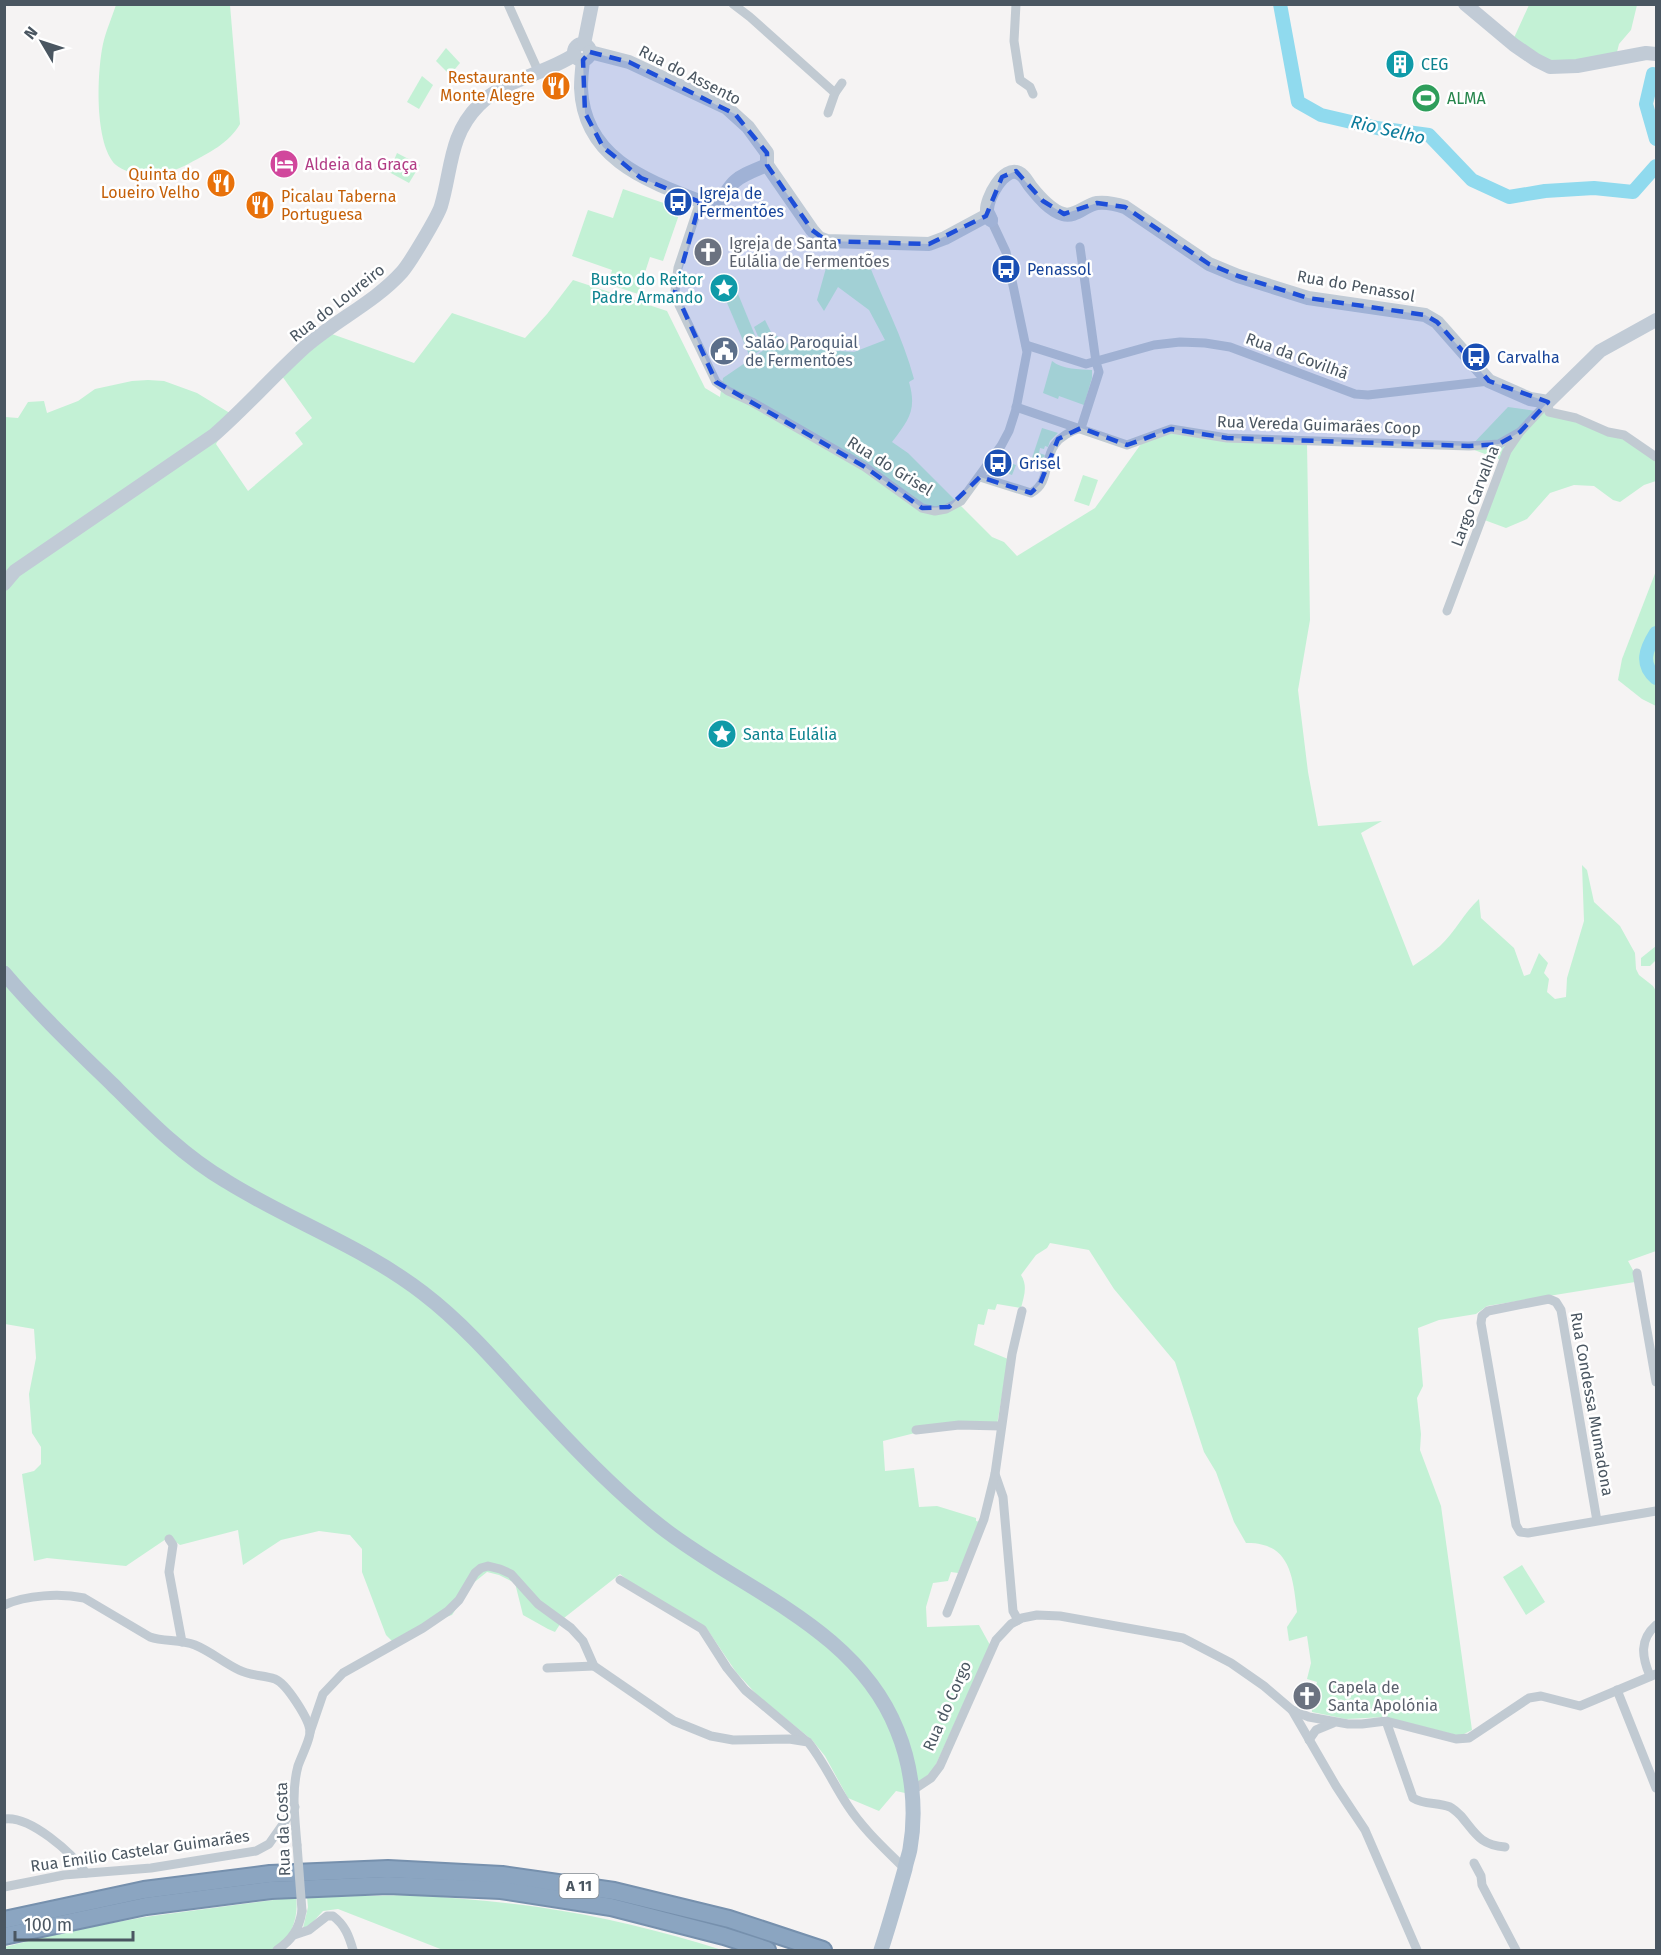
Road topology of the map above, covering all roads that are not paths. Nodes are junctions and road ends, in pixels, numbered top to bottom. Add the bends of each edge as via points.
1 (508, 4) edge
2 (592, 4) edge
3 (733, 4) edge
4 (1016, 4) edge
5 (1465, 4) edge
6 (583, 53) junction
7 (1656, 54) edge
8 (539, 73) junction
9 (842, 83) dead end
10 (835, 93) junction
11 (1033, 94) dead end
12 (828, 113) dead end
13 (767, 165) junction
14 (993, 195) junction
15 (700, 202) junction
16 (991, 220) junction
17 (958, 231) junction
18 (1080, 247) dead end
19 (1656, 320) edge
20 (1026, 345) junction
21 (1096, 362) junction
22 (1489, 381) junction
23 (1548, 402) junction
24 (1016, 407) junction
25 (1082, 429) junction
26 (1520, 432) junction
27 (1656, 457) edge
28 (980, 477) junction
29 (4, 584) edge
30 (1447, 611) dead end
31 (4, 973) edge
32 (4, 978) edge
33 (22, 994) junction
34 (1637, 1274) dead end
35 (1022, 1311) dead end
36 (1656, 1382) edge
37 (1001, 1426) junction
38 (916, 1430) dead end
39 (995, 1474) junction
40 (1656, 1511) edge
41 (1597, 1521) junction
42 (169, 1539) dead end
43 (620, 1580) dead end
44 (4, 1605) edge
45 (947, 1613) dead end
46 (1018, 1620) junction
47 (1656, 1625) edge
48 (182, 1642) junction
49 (594, 1666) junction
50 (547, 1668) dead end
51 (1653, 1675) edge
52 (1617, 1690) junction
53 (1292, 1710) junction
54 (1386, 1721) junction
55 (1336, 1722) junction
56 (1302, 1727) junction
57 (310, 1732) junction
58 (1310, 1740) junction
59 (808, 1742) junction
60 (1656, 1788) edge
61 (912, 1790) junction
62 (295, 1807) junction
63 (4, 1819) edge
64 (1505, 1847) dead end
65 (1474, 1863) dead end
66 (905, 1869) junction
67 (86, 1873) junction
68 (4, 1887) edge
69 (4, 1920) edge
70 (294, 1935) junction
71 (4, 1936) edge
72 (277, 1950) edge
73 (353, 1950) edge
74 (767, 1950) edge
75 (823, 1950) edge
76 (881, 1950) edge
77 (1417, 1950) edge
78 (1516, 1950) edge

1 - 8 street
2 - 6 street
3 - 10 street
4 - 11 street via 1014,41 1020,80
5 - 7 street via 1514,45 1550,67
6 - 8 street, Rua do Loureiro
6 - 13 street, Rua do Assento via 629,62 727,108 748,127 767,153
6 - 15 street via 581,89 585,113 603,147 641,177
8 - 29 street, Rua do Loureiro via 493,93 468,117 452,150 440,209 404,271 306,346 214,435 15,571
9 - 10 street
10 - 12 street
13 - 15 street via 733,182 717,208
13 - 17 street, Rua do Assento via 812,230 827,241 929,244
14 - 16 street, Rua do Grisel via 987,210
14 - 17 street, Rua do Assento
14 - 22 street, Rua do Penassol via 1002,177 1016,171 1054,210 1073,215 1097,203 1125,207 1209,264 1238,276 1308,298 1425,315 1437,322
15 - 28 street, Rua do Grisel via 678,268 675,291 716,382 865,467 922,508 935,512 961,501
16 - 17 street, Rua do Assento via 984,217
16 - 20 street, Rua do Grisel via 1006,252
18 - 21 street
19 - 23 street via 1600,351
20 - 21 street via 1086,364
20 - 24 street, Rua do Grisel
21 - 22 street, Rua da Covilhã via 1154,345 1205,343 1230,347 1355,394
21 - 25 street via 1099,372
22 - 23 street via 1530,399
23 - 26 street, Largo Carvalha
23 - 27 street via 1549,412 1624,435
24 - 25 street, Rua Vereda Guimarães Coop
24 - 28 street, Rua do Grisel via 1009,431
25 - 26 street, Rua Vereda Guimarães Coop via 1127,445 1171,429 1227,438 1469,447 1499,444
25 - 28 street via 1058,439 1040,484 1031,494
26 - 30 street, Largo Carvalha via 1507,451
31 - 33 main road
32 - 33 main road
33 - 61 main road via 191,1158 224,1181 347,1245 422,1292 469,1333 597,1470 660,1526 833,1643 858,1666 879,1695 897,1730
34 - 36 street
35 - 37 street
37 - 38 street
37 - 39 street
39 - 45 street via 984,1519
39 - 46 street via 1003,1497 1013,1611
40 - 41 street
41 - 41 street, Rua Condessa Mumadona via 1561,1310 1549,1299 1488,1311 1481,1323 1516,1525 1520,1532 1528,1533
42 - 48 street via 173,1545 169,1572
43 - 59 street via 702,1629 745,1690
44 - 48 street via 20,1599 84,1598 150,1637
46 - 53 street via 1037,1615 1060,1616 1183,1638 1238,1667
46 - 61 street, Rua do Corgo via 996,1640 940,1766 931,1778
47 - 51 street via 1643,1646 1644,1661
48 - 57 street via 195,1645 239,1670 285,1685
49 - 50 street
49 - 57 street, Rua da Costa via 583,1641 571,1628 538,1604 511,1574 488,1566 475,1574 448,1611 343,1673 323,1694
49 - 59 street via 674,1721 711,1736
51 - 52 street
52 - 54 street via 1580,1706 1541,1696 1529,1698 1469,1738 1446,1737
52 - 60 street
53 - 55 street via 1309,1718
53 - 56 street
54 - 55 street
54 - 64 street via 1413,1798 1450,1806 1475,1836 1495,1847
55 - 56 street via 1306,1723
55 - 58 street via 1316,1730
56 - 58 street
57 - 62 street, Rua da Costa via 298,1767
58 - 77 street via 1365,1830
59 - 66 street via 848,1806
61 - 66 main road via 910,1849
62 - 67 street, Rua Emilio Castelar Guimarães via 269,1844 256,1851 151,1868
62 - 70 street, Rua da Costa, bridge via 302,1911
63 - 67 street via 17,1819 41,1832
65 - 78 street
66 - 76 main road
67 - 68 street, Rua Emilio Castelar Guimarães
69 - 75 highway, A 11 via 144,1890 270,1874 388,1869 502,1875 614,1891 729,1919
70 - 72 street
70 - 73 street via 333,1916 347,1930
71 - 74 highway, A 11 via 146,1906 271,1890 388,1885 501,1890 611,1907

